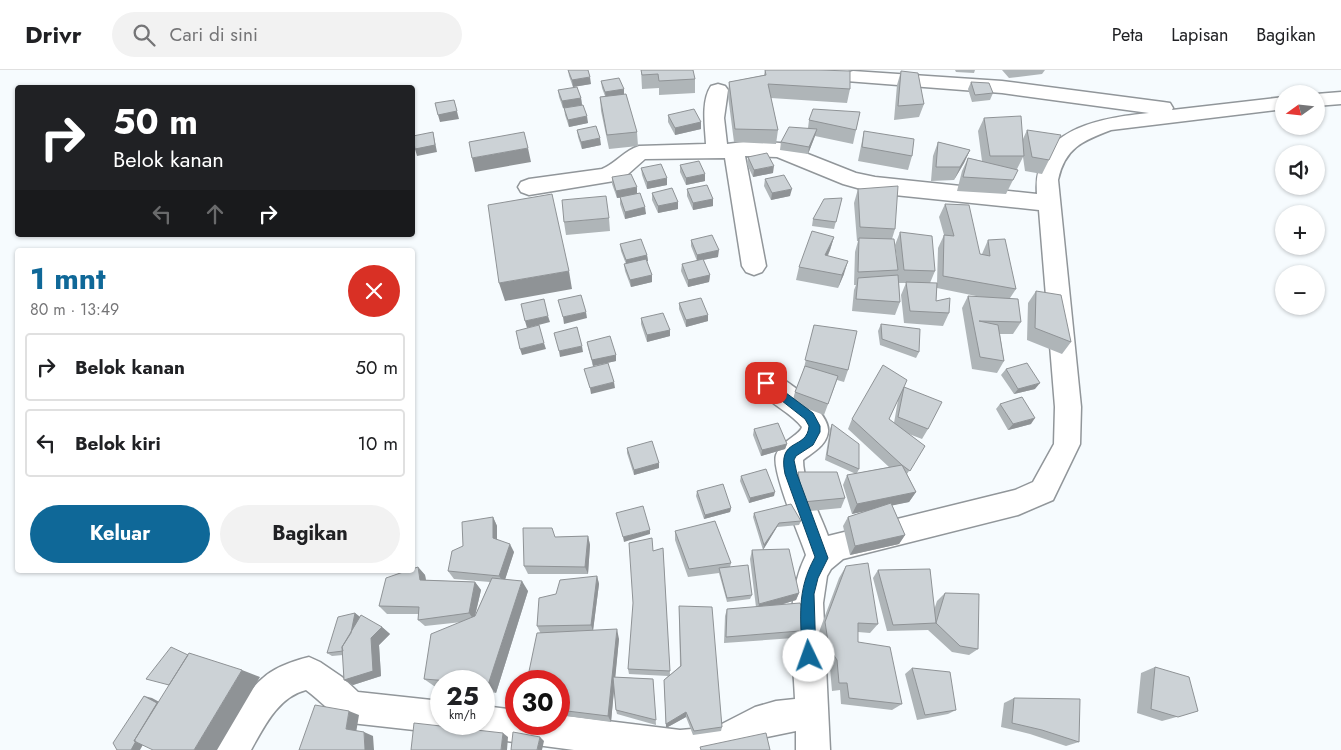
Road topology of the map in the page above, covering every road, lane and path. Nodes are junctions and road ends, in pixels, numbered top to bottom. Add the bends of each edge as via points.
1 (853, 77) dead end
2 (718, 90) dead end
3 (1341, 98) edge
4 (1325, 99) edge
5 (1275, 104) edge
6 (1204, 113) junction
7 (725, 150) junction
8 (529, 187) dead end
9 (1048, 203) junction
10 (754, 266) dead end
11 (766, 383) dead end
12 (822, 558) junction
13 (812, 713) junction
14 (430, 716) edge
15 (495, 723) edge
16 (232, 750) edge
17 (814, 750) edge

1 - 6 street via 1002,87
2 - 7 street via 714,118
3 - 4 street
5 - 6 street
6 - 9 street via 1108,124 1077,136 1063,147 1051,164 1047,180
7 - 8 street via 639,153 620,170 606,176
7 - 9 street via 780,150 851,179 875,185
7 - 10 street
9 - 12 street via 1068,407 1067,444 1048,484 1043,491 1018,502 836,547
11 - 12 street via 809,416 815,426 809,442 792,452 788,460
12 - 13 street via 812,576 808,594
13 - 15 street via 755,723 720,743 680,747
13 - 17 street
14 - 16 street via 351,707 309,673 292,678 272,690

